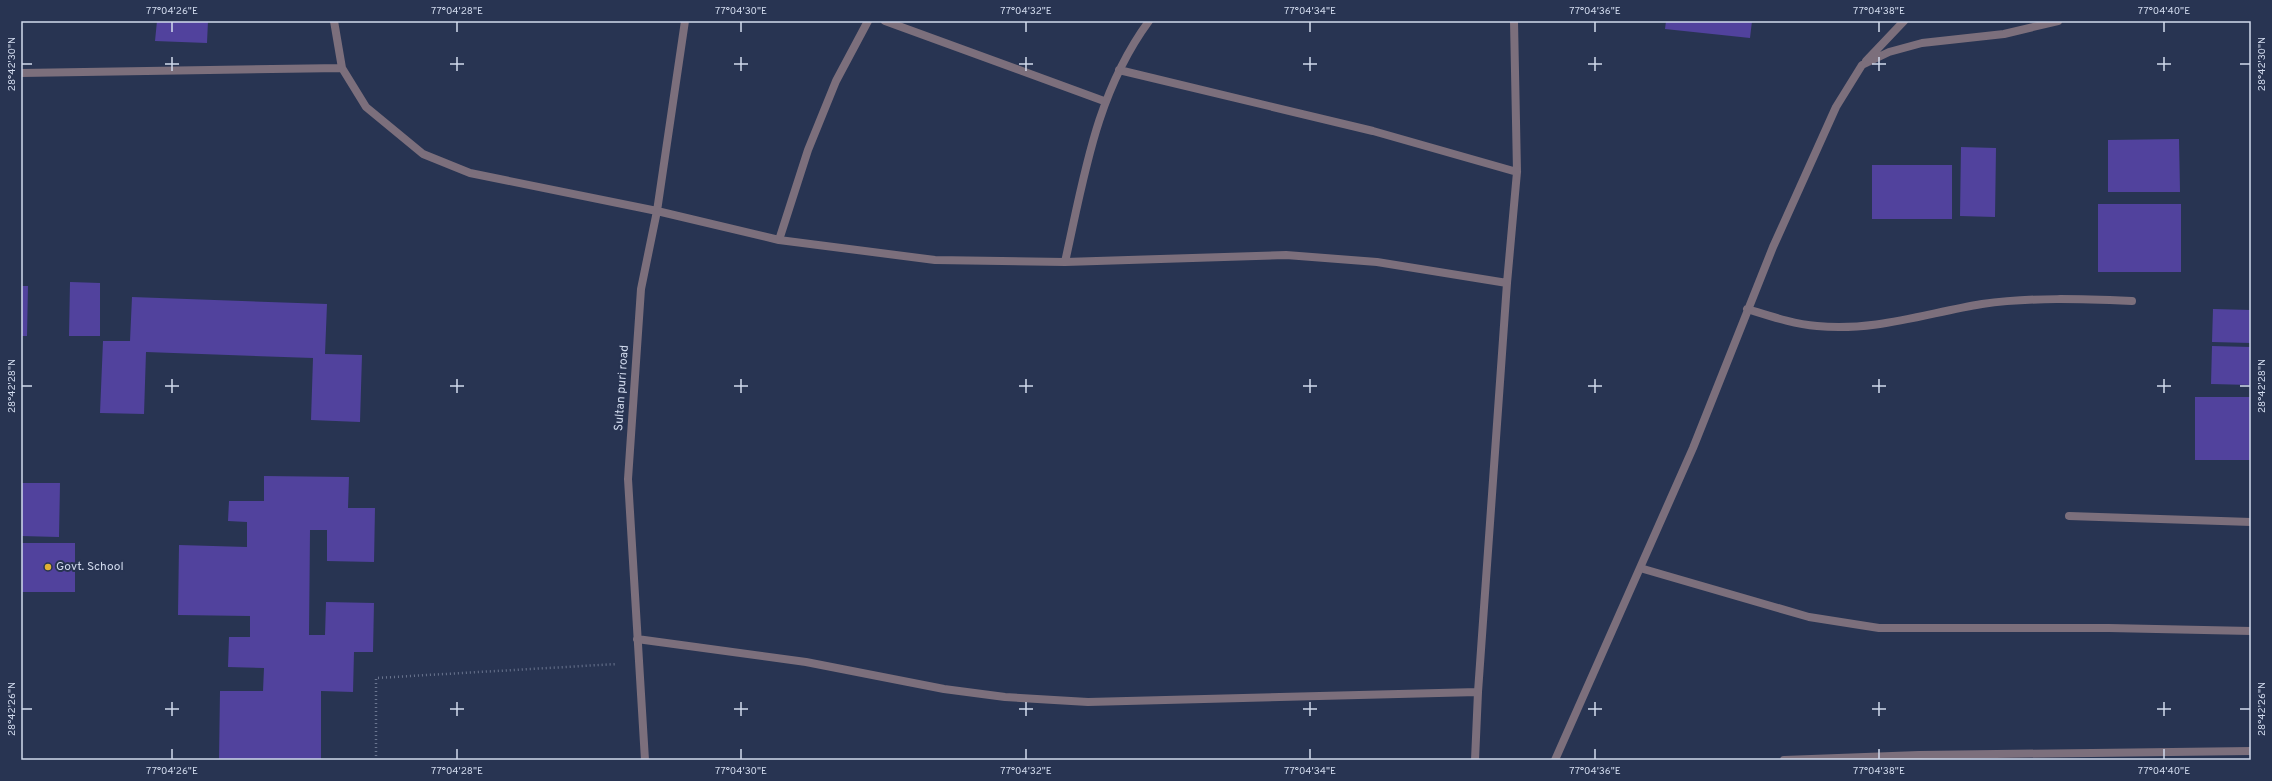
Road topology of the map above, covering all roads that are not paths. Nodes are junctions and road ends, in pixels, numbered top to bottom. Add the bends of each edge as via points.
1 (334, 21) edge
2 (685, 21) edge
3 (868, 21) edge
4 (885, 21) edge
5 (1148, 21) edge
6 (1514, 21) edge
7 (1904, 21) edge
8 (2058, 21) edge
9 (1862, 65) junction
10 (342, 68) junction
11 (1119, 70) junction
12 (21, 73) edge
13 (1104, 101) junction
14 (1517, 172) junction
15 (657, 211) junction
16 (779, 240) junction
17 (1064, 262) junction
18 (1506, 283) junction
19 (2132, 301) dead end
20 (1747, 310) junction
21 (2069, 516) dead end
22 (2251, 522) edge
23 (1640, 568) junction
24 (2251, 631) edge
25 (637, 639) junction
26 (1478, 692) junction
27 (2251, 751) edge
28 (645, 760) edge
29 (1475, 760) edge
30 (1556, 760) edge
31 (1784, 760) edge

1 - 10 street
2 - 15 street, Sultan puri road
3 - 16 street via 836,81 808,150
4 - 13 street
5 - 11 street via 1131,45
6 - 14 street
7 - 9 street
8 - 9 street via 2004,34 1922,43 1889,52
9 - 20 street via 1836,107
10 - 12 street
10 - 15 street via 366,107 423,154 470,173
11 - 13 street
11 - 14 street via 1373,131
13 - 17 street
14 - 18 street
15 - 16 street
15 - 25 street, Sultan puri road via 642,289 628,479
16 - 17 street via 935,260
17 - 18 street via 1286,255 1378,262
18 - 26 street
19 - 20 street via 2027,299 1981,304 1892,322 1848,327 1817,326
20 - 23 street via 1693,448
21 - 22 street
23 - 24 street via 1809,617 1879,628
23 - 30 street
25 - 26 street via 806,662 944,689 1013,698 1088,702
25 - 28 street, Sultan puri road
26 - 29 street
27 - 31 street via 1919,755

